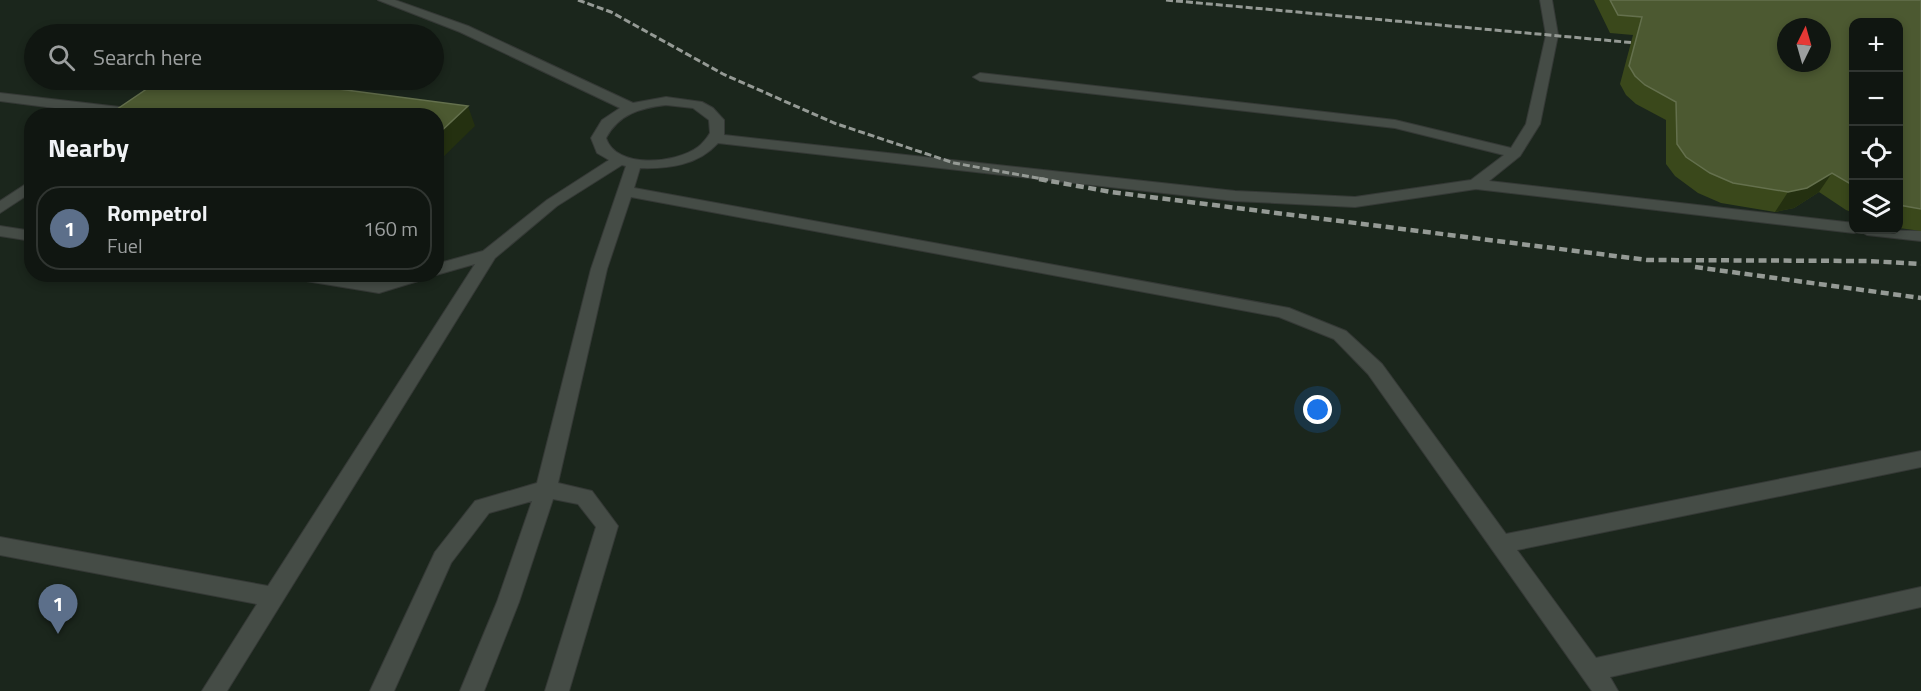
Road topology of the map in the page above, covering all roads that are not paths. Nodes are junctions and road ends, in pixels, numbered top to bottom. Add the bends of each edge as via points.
1 (384, 0) edge
2 (1546, 0) edge
3 (980, 77) dead end
4 (0, 97) edge
5 (94, 108) edge
6 (632, 108) junction
7 (715, 138) junction
8 (1515, 153) junction
9 (626, 163) junction
10 (1476, 184) junction
11 (24, 190) edge
12 (625, 191) junction
13 (0, 208) edge
14 (1849, 227) edge
15 (0, 231) edge
16 (1903, 234) edge
17 (24, 235) edge
18 (1921, 236) edge
19 (489, 255) junction
20 (444, 268) edge
21 (346, 282) edge
22 (396, 282) edge
23 (1921, 459) edge
24 (546, 489) junction
25 (1501, 544) junction
26 (0, 546) edge
27 (273, 597) junction
28 (1921, 597) edge
29 (1591, 670) junction
30 (214, 691) edge
31 (382, 691) edge
32 (472, 691) edge
33 (557, 691) edge
34 (1606, 691) edge

1 - 6 lane via 464,29
2 - 8 lane via 1552,35 1533,124
3 - 8 lane via 1395,124
4 - 5 lane
6 - 7 lane via 666,101 698,105 717,119 719,129
6 - 9 lane via 611,120 600,135 600,145 606,154
7 - 9 lane via 702,151 682,160 658,165
7 - 10 lane via 1235,196 1355,202
8 - 10 lane
9 - 12 lane
9 - 19 lane via 552,202
10 - 14 lane
11 - 13 lane
12 - 24 lane via 599,269
12 - 25 lane via 1284,312 1340,335 1375,369
15 - 17 lane
16 - 18 lane
19 - 20 lane
19 - 27 lane
21 - 22 lane via 379,287
23 - 25 lane
24 - 31 lane via 482,507 443,558
24 - 32 lane via 508,602
24 - 33 lane via 585,497 607,526
25 - 29 lane
26 - 27 lane
27 - 30 lane
28 - 29 lane
29 - 34 lane

